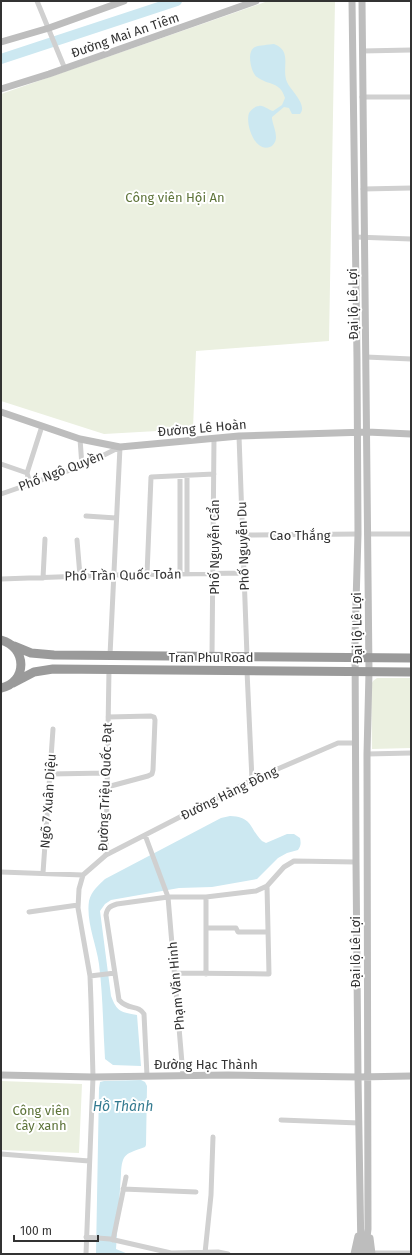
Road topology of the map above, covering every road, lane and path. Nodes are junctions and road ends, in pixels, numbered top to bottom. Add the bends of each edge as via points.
1 (37, 1) edge
2 (124, 1) edge
3 (256, 1) edge
4 (352, 1) edge
5 (362, 1) edge
6 (109, 3) edge
7 (50, 31) junction
8 (1, 42) edge
9 (411, 50) edge
10 (362, 51) junction
11 (65, 69) junction
12 (1, 89) edge
13 (362, 97) junction
14 (411, 97) edge
15 (411, 188) edge
16 (363, 190) junction
17 (355, 237) junction
18 (364, 237) junction
19 (411, 239) edge
20 (366, 357) junction
21 (411, 359) edge
22 (1, 412) edge
23 (42, 426) junction
24 (357, 432) junction
25 (367, 432) junction
26 (411, 434) edge
27 (239, 436) junction
28 (214, 438) junction
29 (80, 439) junction
30 (120, 447) junction
31 (1, 464) edge
32 (82, 466) junction
33 (27, 473) junction
34 (214, 474) junction
35 (180, 476) junction
36 (187, 476) junction
37 (30, 484) junction
38 (1, 494) edge
39 (86, 516) dead end
40 (116, 518) junction
41 (358, 534) junction
42 (368, 534) junction
43 (411, 534) edge
44 (243, 535) junction
45 (45, 539) dead end
46 (77, 540) dead end
47 (244, 573) junction
48 (147, 574) junction
49 (180, 574) junction
50 (187, 574) junction
51 (213, 574) junction
52 (113, 575) junction
53 (80, 576) junction
54 (43, 578) junction
55 (1, 579) edge
56 (1, 640) edge
57 (14, 646) junction
58 (110, 655) junction
59 (178, 656) junction
60 (212, 656) junction
61 (247, 656) junction
62 (355, 657) junction
63 (369, 657) junction
64 (411, 658) edge
65 (109, 670) junction
66 (178, 670) junction
67 (247, 670) junction
68 (355, 672) junction
69 (369, 672) junction
70 (411, 672) edge
71 (13, 683) junction
72 (1, 688) edge
73 (108, 717) junction
74 (53, 728) dead end
75 (356, 743) junction
76 (411, 753) edge
77 (367, 754) junction
78 (107, 773) junction
79 (50, 774) junction
80 (252, 780) junction
81 (107, 787) junction
82 (145, 835) junction
83 (106, 855) junction
84 (356, 862) junction
85 (1, 872) edge
86 (43, 873) junction
87 (83, 875) junction
88 (267, 886) junction
89 (168, 897) junction
90 (206, 897) junction
91 (78, 905) junction
92 (357, 908) junction
93 (367, 908) junction
94 (29, 912) dead end
95 (206, 928) junction
96 (268, 932) junction
97 (175, 973) junction
98 (115, 974) junction
99 (206, 974) junction
100 (90, 976) junction
101 (183, 1075) junction
102 (1, 1076) edge
103 (148, 1076) junction
104 (411, 1076) edge
105 (93, 1077) junction
106 (358, 1077) junction
107 (368, 1077) junction
108 (281, 1120) dead end
109 (359, 1123) junction
110 (212, 1137) dead end
111 (1, 1154) edge
112 (90, 1161) junction
113 (126, 1177) dead end
114 (123, 1190) junction
115 (196, 1192) dead end
116 (364, 1229) junction
117 (86, 1237) junction
118 (112, 1240) junction
119 (205, 1253) junction
120 (411, 1253) edge
121 (86, 1254) edge
122 (228, 1254) edge
123 (354, 1254) edge
124 (362, 1254) edge
125 (370, 1254) edge

1 - 7 street
2 - 6 main road
3 - 11 main road, Đường Mai An Tiêm
4 - 17 main road, Đại lộ Lê Lợi
5 - 10 main road, Đại lộ Lê Lợi
6 - 7 main road
7 - 8 main road
7 - 11 street
9 - 10 street
10 - 13 main road, Đại lộ Lê Lợi
11 - 12 main road, Đường Mai An Tiêm
13 - 14 street
13 - 16 main road, Đại lộ Lê Lợi
15 - 16 street
16 - 18 main road, Đại lộ Lê Lợi
17 - 18 street
17 - 24 main road, Đại lộ Lê Lợi
18 - 19 street
18 - 20 main road, Đại lộ Lê Lợi
20 - 21 street
20 - 25 main road, Đại lộ Lê Lợi
22 - 23 main road, Đường Lê Hoàn
23 - 29 main road, Đường Lê Hoàn
23 - 33 street
24 - 25 main road, Đường Lê Hoàn
24 - 27 main road, Đường Lê Hoàn
24 - 41 main road, Đại lộ Lê Lợi
25 - 26 main road, Đường Lê Hoàn
25 - 42 main road, Đại lộ Lê Lợi
27 - 28 main road, Đường Lê Hoàn
27 - 44 street, Phố Nguyễn Du
28 - 30 main road, Đường Lê Hoàn
28 - 34 street, Phố Nguyễn Cẩn
29 - 30 main road, Đường Lê Hoàn
29 - 32 street
30 - 32 street, Phố Ngô Quyền
30 - 40 street
31 - 33 street
32 - 37 street, Phố Ngô Quyền
33 - 37 street
34 - 36 street
34 - 51 street, Phố Nguyễn Cẩn
35 - 36 street
35 - 48 street via 151,477
35 - 49 street
36 - 50 street
37 - 38 street, Phố Ngô Quyền
39 - 40 street
40 - 52 street
41 - 44 street, Cao Thắng
41 - 62 main road, Đại lộ Lê Lợi
42 - 43 street
42 - 63 main road, Đại lộ Lê Lợi
44 - 47 street, Phố Nguyễn Du
45 - 54 street
46 - 53 street
47 - 51 street, Phố Trần Quốc Toản
47 - 61 street, Phố Nguyễn Du
48 - 49 street, Phố Trần Quốc Toản
48 - 52 street, Phố Trần Quốc Toản
49 - 50 street, Phố Trần Quốc Toản
50 - 51 street, Phố Trần Quốc Toản
51 - 60 street, Phố Nguyễn Cẩn
52 - 53 street, Phố Trần Quốc Toản
52 - 58 street
53 - 54 street, Phố Trần Quốc Toản
54 - 55 street, Phố Trần Quốc Toản
56 - 57 highway, Tran Phu Road
57 - 58 highway, Tran Phu Road via 31,653
57 - 71 highway via 21,660 21,668
58 - 59 highway, Tran Phu Road
59 - 60 highway, Tran Phu Road
59 - 66 highway
60 - 61 highway, Tran Phu Road
61 - 62 highway, Tran Phu Road
62 - 63 highway, Tran Phu Road
62 - 68 main road, Đại lộ Lê Lợi
63 - 64 highway, Tran Phu Road
63 - 69 main road, Đại lộ Lê Lợi
65 - 66 highway, Tran Phu Road
65 - 71 highway, Tran Phu Road via 53,669 34,672
65 - 73 street, Đường Triệu Quốc Đạt
66 - 67 highway, Tran Phu Road
67 - 68 highway, Tran Phu Road
67 - 80 street
68 - 69 highway, Tran Phu Road
68 - 75 main road, Đại lộ Lê Lợi
69 - 70 highway, Tran Phu Road
69 - 77 main road, Đại lộ Lê Lợi
71 - 72 highway, Tran Phu Road
73 - 78 street, Đường Triệu Quốc Đạt
73 - 81 street via 150,716 155,720 152,774
74 - 79 street, Ngõ 7 Xuân Diệu
75 - 80 street, Đường Hàng Đồng via 338,743
75 - 84 main road, Đại lộ Lê Lợi
76 - 77 street
77 - 93 main road, Đại lộ Lê Lợi
78 - 79 street
78 - 81 street, Đường Triệu Quốc Đạt
79 - 86 street, Ngõ 7 Xuân Diệu
80 - 82 street, Đường Hàng Đồng
81 - 83 street, Đường Triệu Quốc Đạt
82 - 83 street, Đường Hàng Đồng
82 - 89 street, Phạm Văn Hinh
83 - 87 street, Đường Triệu Quốc Đạt
84 - 88 street via 294,861 284,867
84 - 92 main road, Đại lộ Lê Lợi
85 - 86 street
86 - 87 street
87 - 91 street
88 - 90 street via 256,891
88 - 96 street
89 - 90 street
89 - 97 street, Phạm Văn Hinh
89 - 98 street via 117,904 107,910
90 - 95 street
91 - 94 street
91 - 100 street
92 - 93 main road
92 - 106 main road, Đại lộ Lê Lợi
93 - 107 main road, Đại lộ Lê Lợi
95 - 96 street
95 - 99 street
96 - 99 street via 269,974
97 - 99 street
97 - 101 street, Phạm Văn Hinh
98 - 100 street
98 - 103 street via 119,1000 123,1005 142,1010 144,1014
100 - 105 street
101 - 103 main road, Đường Hạc Thành
101 - 106 main road, Đường Hạc Thành
102 - 105 main road, Đường Hạc Thành
103 - 105 main road, Đường Hạc Thành
104 - 107 main road, Đường Hạc Thành
105 - 112 street
106 - 107 main road, Đường Hạc Thành
106 - 109 main road, Đại lộ Lê Lợi
107 - 116 main road, Đại lộ Lê Lợi
108 - 109 street
109 - 116 main road, Đại lộ Lê Lợi
110 - 119 street via 211,1195
111 - 112 street
112 - 117 street
113 - 114 street
114 - 115 street
114 - 118 street
116 - 123 main road
116 - 124 main road, Đại lộ Lê Lợi
116 - 125 main road, Đại lộ Lê Lợi
117 - 118 street
117 - 121 street
118 - 119 street via 171,1253
119 - 122 street
120 - 125 street

